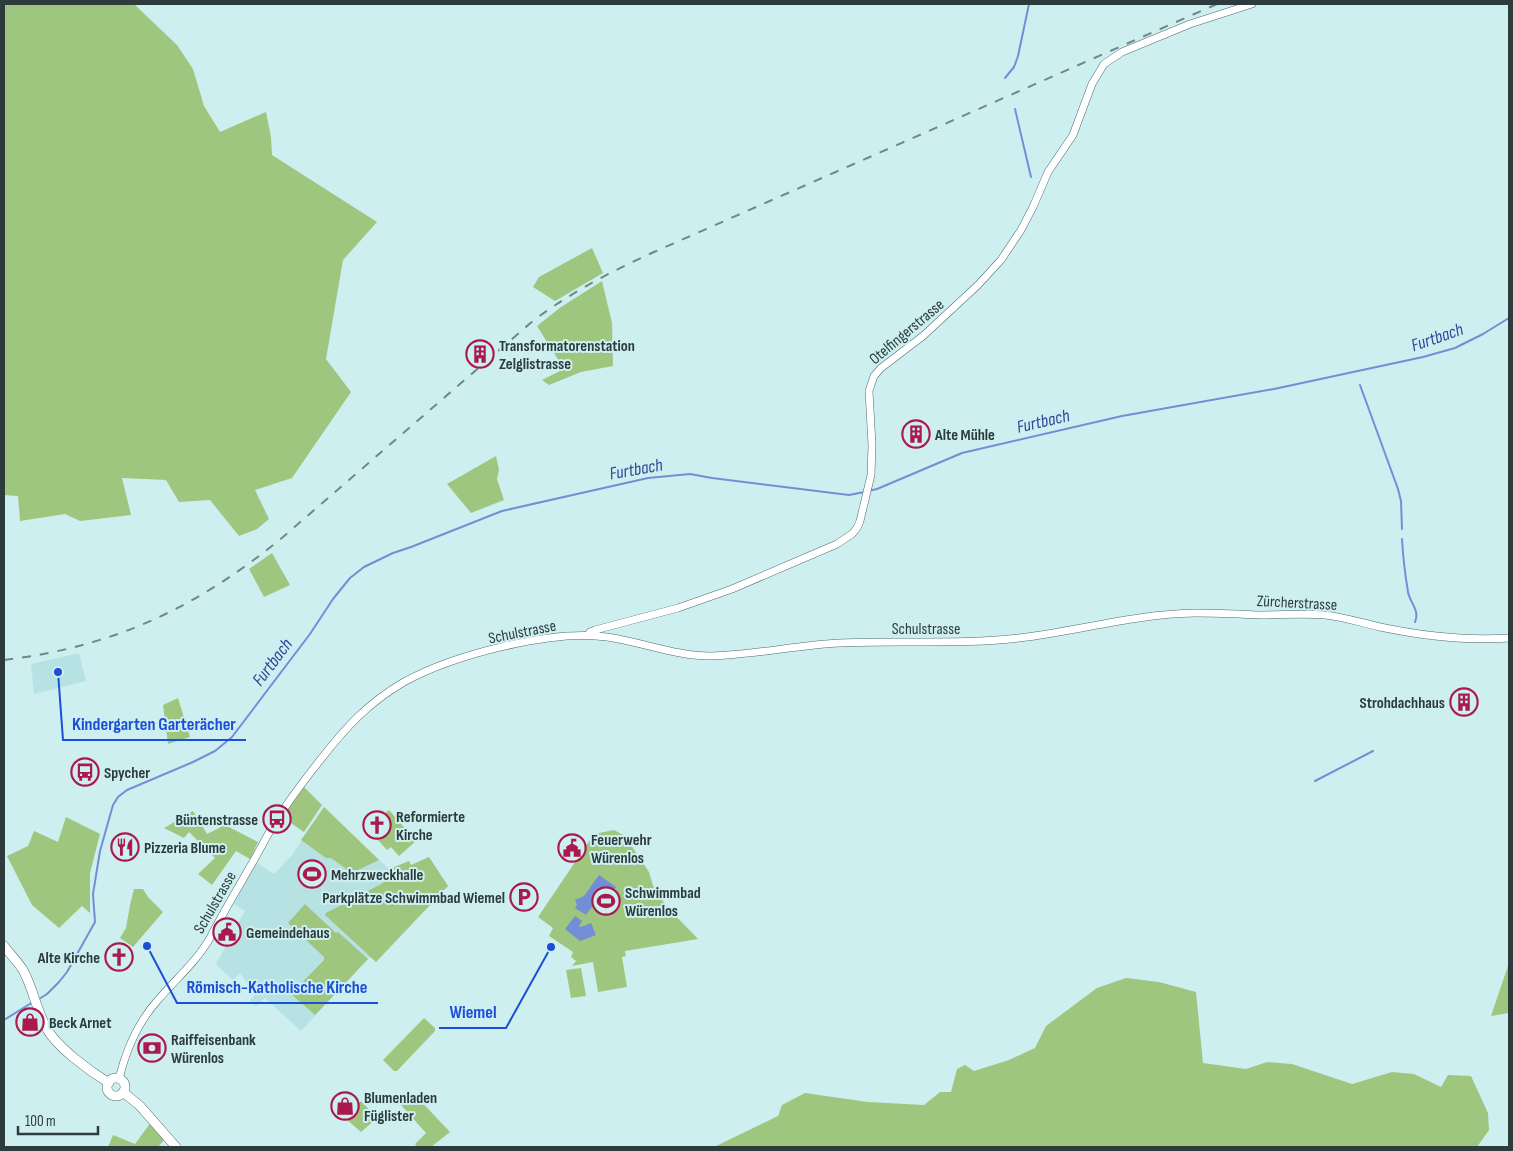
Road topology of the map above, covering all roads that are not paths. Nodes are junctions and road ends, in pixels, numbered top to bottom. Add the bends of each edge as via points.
1 (1252, 4) edge
2 (1142, 617) joint
3 (588, 635) junction
4 (1509, 638) edge
5 (4, 946) edge
6 (119, 1079) junction
7 (109, 1082) junction
8 (123, 1092) junction
9 (176, 1147) edge

1 - 3 street, Otelfingerstrasse via 1190,24 1122,52 1104,64 1092,84 1073,135 1048,172 1033,208 1001,260 923,336 874,376 869,391 871,475 857,528 849,537 787,567 708,598 595,630
2 - 3 street, Schulstrasse via 1004,639 839,643 715,656 686,654
2 - 4 street, Zürcherstrasse via 1198,613 1320,614 1419,634
3 - 6 street, Schulstrasse via 506,647 447,663 404,682 353,720 277,819 205,945 143,1020
5 - 7 main road via 23,971 51,1036
6 - 7 main road
6 - 8 main road via 124,1085
7 - 8 main road via 111,1094 117,1096
8 - 9 main road via 140,1106

